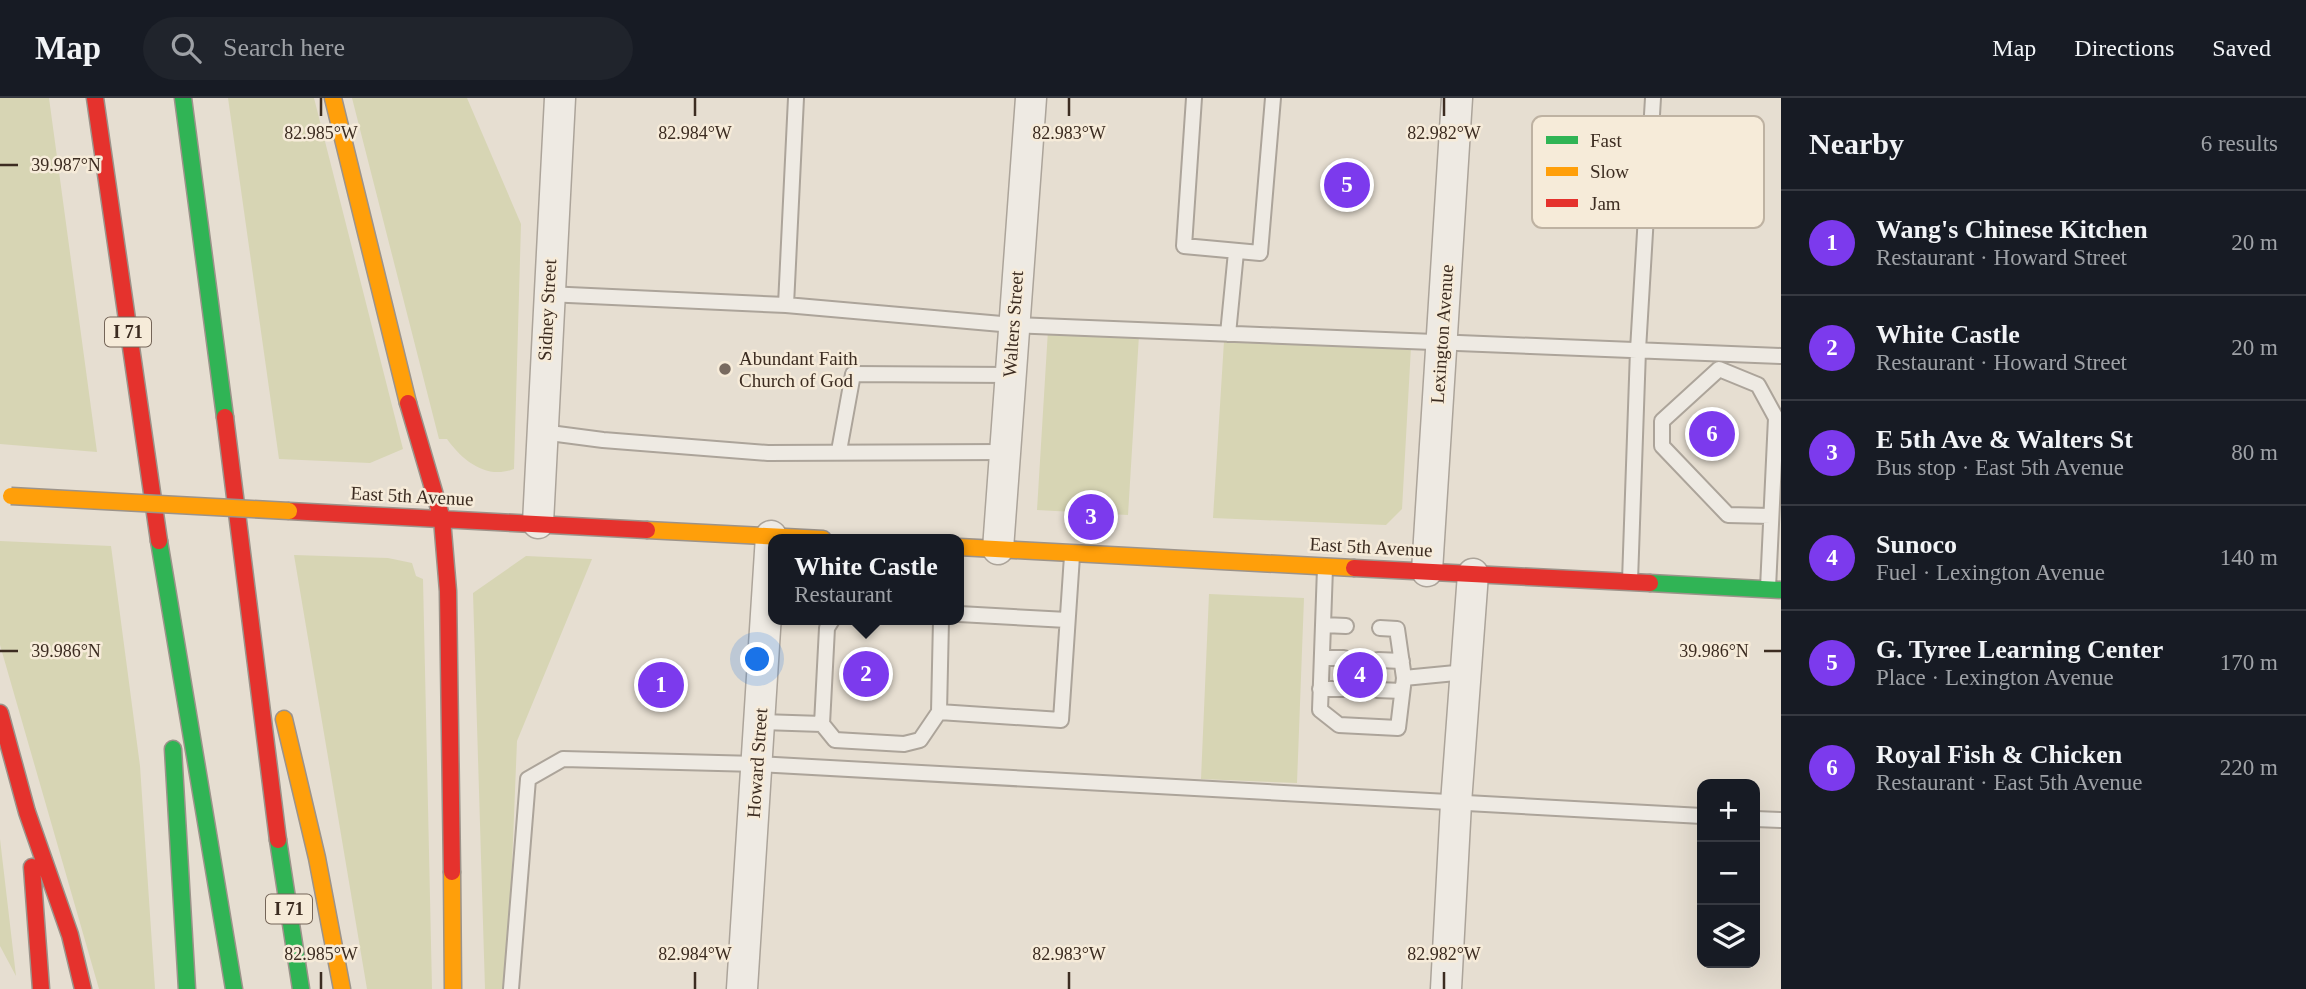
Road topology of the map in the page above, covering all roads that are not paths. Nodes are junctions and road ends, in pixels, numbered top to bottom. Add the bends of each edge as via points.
1 (95, 98) edge
2 (183, 98) edge
3 (332, 98) edge
4 (560, 98) edge
5 (796, 98) edge
6 (1031, 98) edge
7 (1194, 98) edge
8 (1273, 98) edge
9 (1457, 98) edge
10 (1653, 98) edge
11 (1652, 116) edge
12 (1645, 228) edge
13 (1236, 252) junction
14 (547, 294) junction
15 (786, 305) junction
16 (1013, 325) junction
17 (1228, 334) junction
18 (1441, 343) junction
19 (1638, 350) junction
20 (1781, 356) edge
21 (1009, 375) junction
22 (541, 432) junction
23 (839, 451) junction
24 (1004, 452) junction
25 (5, 496) edge
26 (1771, 516) junction
27 (442, 519) junction
28 (538, 523) junction
29 (768, 536) edge
30 (241, 537) junction
31 (964, 547) edge
32 (998, 549) junction
33 (1072, 554) junction
34 (162, 565) junction
35 (1325, 566) junction
36 (1427, 571) junction
37 (1473, 574) junction
38 (768, 582) edge
39 (1630, 582) junction
40 (1775, 589) edge
41 (964, 614) edge
42 (1067, 620) junction
43 (829, 625) edge
44 (941, 625) edge
45 (1323, 625) junction
46 (1346, 626) dead end
47 (1380, 628) dead end
48 (1322, 658) junction
49 (1344, 658) dead end
50 (1378, 660) dead end
51 (1402, 661) junction
52 (1466, 672) junction
53 (1403, 684) junction
54 (1321, 689) junction
55 (1343, 689) dead end
56 (1377, 690) dead end
57 (939, 712) junction
58 (0, 713) edge
59 (759, 722) junction
60 (822, 724) junction
61 (757, 764) junction
62 (1455, 803) junction
63 (27, 812) junction
64 (1697, 816) edge
65 (1760, 819) edge
66 (1781, 820) edge
67 (41, 989) edge
68 (83, 989) edge
69 (187, 989) edge
70 (234, 989) edge
71 (302, 989) edge
72 (342, 989) edge
73 (453, 989) edge
74 (511, 989) edge
75 (742, 989) edge
76 (1446, 989) edge

1 - 34 main road, I 71
2 - 30 main road, I 71
3 - 27 main road via 397,365
4 - 14 street, Sidney Street
5 - 15 lane
6 - 16 street, Walters Street
7 - 13 lane via 1184,246
8 - 13 lane via 1260,253
9 - 18 street, Lexington Avenue
10 - 11 lane
12 - 19 lane
13 - 17 lane
14 - 15 lane
14 - 22 street, Sidney Street
15 - 16 lane
16 - 17 lane
16 - 21 street, Walters Street
17 - 18 lane
18 - 19 lane
18 - 36 street, Lexington Avenue
19 - 20 lane
19 - 39 lane
21 - 23 lane via 853,374
21 - 24 street, Walters Street
22 - 23 lane via 717,450
22 - 28 street, Sidney Street
23 - 24 lane
24 - 32 street, Walters Street
25 - 27 main road, East 5th Avenue, bridge
26 - 26 lane via 1776,418 1758,385 1718,369 1662,421 1662,446 1728,515
26 - 40 lane
27 - 28 main road, East 5th Avenue
27 - 73 main road via 448,591
28 - 29 main road, East 5th Avenue
30 - 71 main road, I 71 via 276,828
30 - 72 main road via 317,858
31 - 32 main road, East 5th Avenue
32 - 33 main road, East 5th Avenue
33 - 35 main road, East 5th Avenue
33 - 42 lane
34 - 69 main road
34 - 70 main road, I 71
35 - 36 main road, East 5th Avenue
35 - 45 lane
36 - 37 main road, East 5th Avenue
37 - 39 main road, East 5th Avenue
37 - 52 street
38 - 59 street, Howard Street
39 - 40 main road, East 5th Avenue
41 - 42 lane
42 - 57 lane via 1061,720
43 - 60 lane
44 - 57 lane
45 - 46 lane
45 - 48 lane
47 - 51 lane via 1397,629
48 - 49 lane
48 - 54 lane
50 - 51 lane
51 - 53 lane
52 - 53 lane
52 - 62 street
53 - 54 lane via 1398,728 1339,725 1320,710
53 - 56 lane
54 - 55 lane
57 - 60 lane via 920,740 904,744 835,740
58 - 63 main road
59 - 60 lane
59 - 61 street, Howard Street
61 - 62 lane
61 - 74 lane via 563,759 528,779
61 - 75 street, Howard Street
62 - 64 lane
62 - 76 street
63 - 67 main road
63 - 68 main road via 70,935
65 - 66 lane

